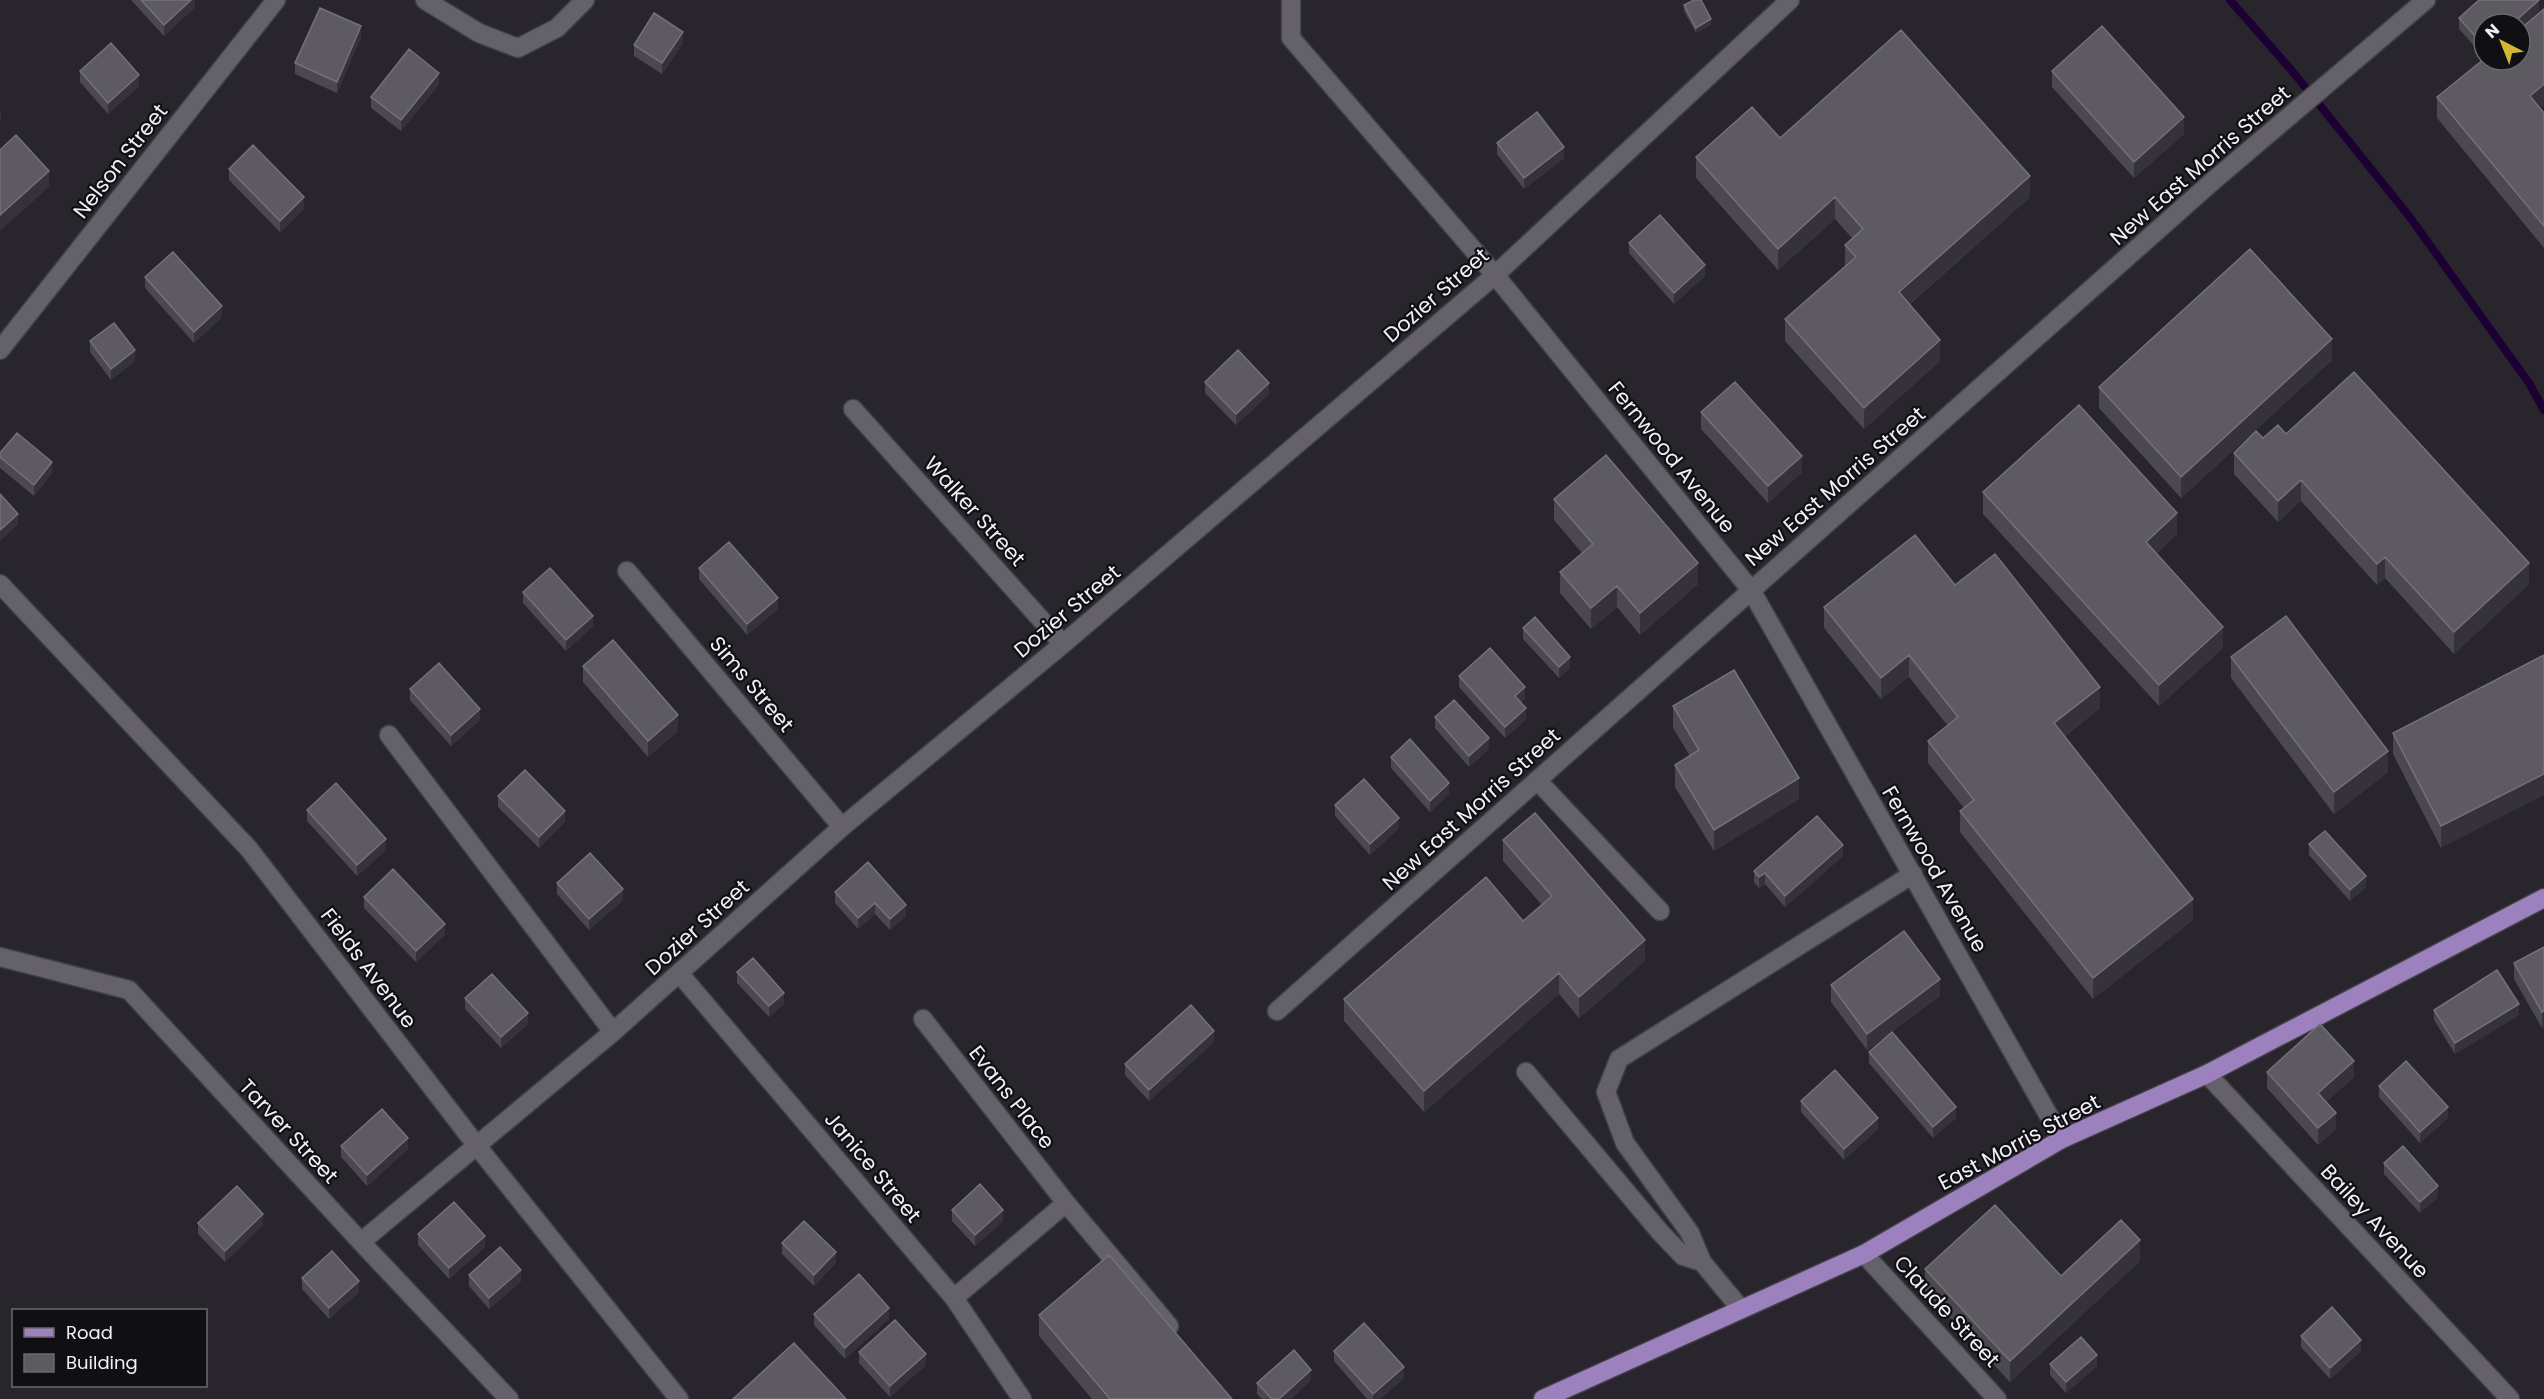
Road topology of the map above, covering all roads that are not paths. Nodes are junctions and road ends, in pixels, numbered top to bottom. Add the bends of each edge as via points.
1 (276, 0) edge
2 (425, 0) edge
3 (585, 0) edge
4 (1291, 0) edge
5 (1790, 0) edge
6 (2426, 0) edge
7 (1495, 275) junction
8 (0, 350) edge
9 (853, 408) dead end
10 (627, 571) dead end
11 (0, 584) edge
12 (1751, 590) junction
13 (1064, 644) junction
14 (389, 735) dead end
15 (1537, 780) junction
16 (842, 827) junction
17 (1913, 874) junction
18 (2544, 898) edge
19 (1660, 911) dead end
20 (0, 957) edge
21 (679, 973) junction
22 (1277, 1011) dead end
23 (923, 1019) dead end
24 (613, 1032) junction
25 (1526, 1072) dead end
26 (2207, 1074) junction
27 (2062, 1139) junction
28 (477, 1146) junction
29 (1066, 1203) junction
30 (361, 1242) junction
31 (1864, 1254) junction
32 (1702, 1262) junction
33 (954, 1298) junction
34 (1742, 1309) junction
35 (1177, 1336) edge
36 (509, 1399) edge
37 (679, 1399) edge
38 (1022, 1399) edge
39 (1543, 1399) edge
40 (1996, 1399) edge
41 (2510, 1399) edge

1 - 8 street, Nelson Street
2 - 3 street via 479,33 518,48 557,28
4 - 7 street, Fernwood Avenue via 1291,38
5 - 7 street, Dozier Street
6 - 12 street, New East Morris Street via 2204,189
7 - 12 street, Fernwood Avenue
7 - 13 street, Dozier Street
9 - 13 street, Walker Street
10 - 16 street, Sims Street
11 - 28 street, Fields Avenue via 249,849
12 - 15 street, New East Morris Street
12 - 17 street, Fernwood Avenue
13 - 16 street, Dozier Street
14 - 24 street
15 - 19 street
15 - 22 street, New East Morris Street
16 - 21 street, Dozier Street
17 - 27 street, Fernwood Avenue
17 - 32 street via 1619,1059 1606,1092 1625,1143 1690,1233
18 - 26 main road, East Morris Street
20 - 30 street, Tarver Street via 129,990
21 - 24 street, Dozier Street
21 - 33 street, Janice Street
23 - 29 street, Evans Place
24 - 28 street, Dozier Street
25 - 32 street via 1660,1232 1683,1256
26 - 27 main road, East Morris Street
26 - 41 street, Bailey Avenue
27 - 31 main road, East Morris Street
28 - 30 street, Dozier Street
28 - 37 street, Fields Avenue
29 - 33 street
29 - 35 street, Evans Place
30 - 36 street, Tarver Street
31 - 34 main road, East Morris Street
31 - 40 street, Claude Street
32 - 34 street
33 - 38 street, Janice Street
34 - 39 main road, East Morris Street

